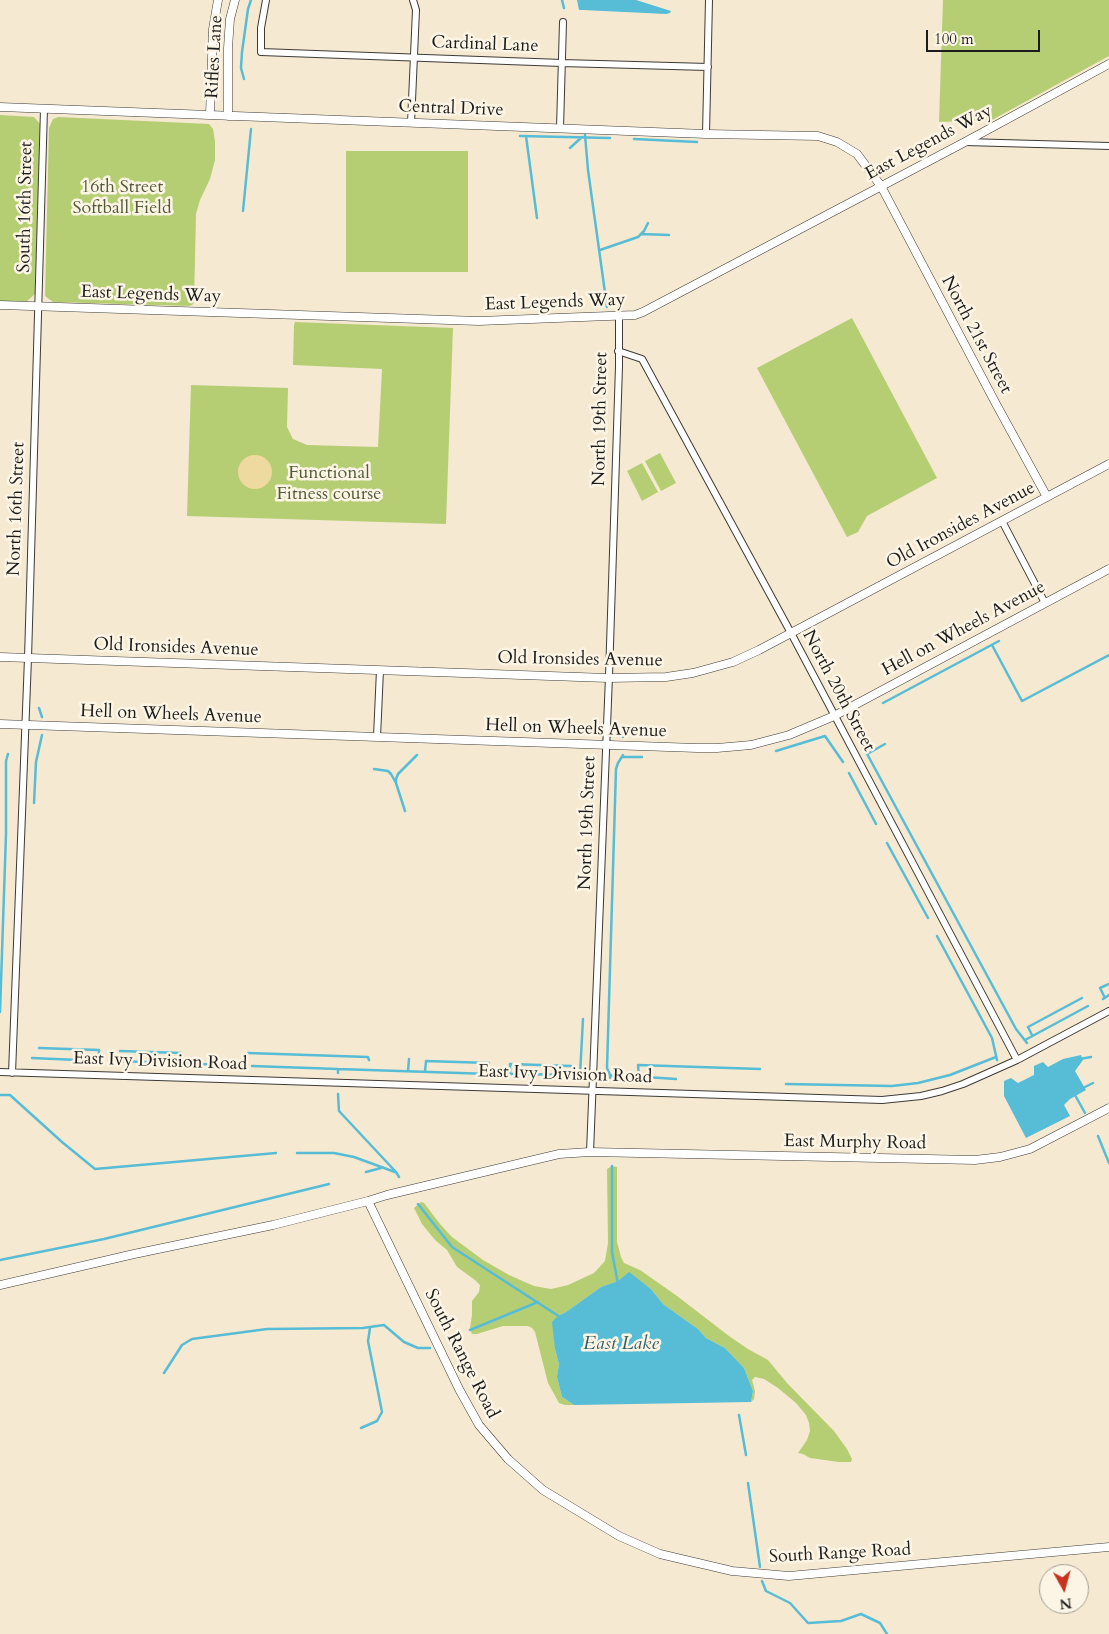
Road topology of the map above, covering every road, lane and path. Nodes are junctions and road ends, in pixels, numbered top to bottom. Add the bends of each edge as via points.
1 (218, 0) edge
2 (234, 0) edge
3 (266, 0) edge
4 (413, 0) edge
5 (709, 0) edge
6 (563, 22) dead end
7 (415, 57) junction
8 (562, 63) junction
9 (1109, 64) edge
10 (708, 67) junction
11 (0, 107) edge
12 (44, 109) junction
13 (210, 115) junction
14 (228, 116) junction
15 (411, 123) junction
16 (560, 128) junction
17 (706, 134) junction
18 (965, 142) junction
19 (1109, 146) edge
20 (881, 186) junction
21 (0, 305) edge
22 (39, 306) junction
23 (619, 316) junction
24 (618, 351) junction
25 (1109, 464) edge
26 (1047, 496) junction
27 (1002, 521) junction
28 (1109, 569) edge
29 (1045, 603) junction
30 (791, 633) junction
31 (0, 658) edge
32 (28, 658) junction
33 (380, 670) junction
34 (608, 678) junction
35 (834, 716) junction
36 (0, 724) edge
37 (26, 725) junction
38 (377, 737) junction
39 (606, 745) junction
40 (1109, 1010) edge
41 (1017, 1060) junction
42 (0, 1072) edge
43 (12, 1073) junction
44 (593, 1090) junction
45 (1109, 1108) edge
46 (590, 1152) junction
47 (368, 1201) junction
48 (0, 1285) edge
49 (1109, 1547) edge

1 - 13 street, Rifles Lane via 213,29
2 - 14 street, Rifles Lane via 228,48
3 - 7 street, Cardinal Lane via 260,52
4 - 7 street via 416,10
5 - 10 street
6 - 8 street
7 - 8 street, Cardinal Lane
7 - 15 street
8 - 10 street, Cardinal Lane
8 - 16 street
9 - 18 street, East Legends Way
10 - 17 street
11 - 12 street, Central Drive
12 - 13 street, Central Drive
12 - 22 street, South 16th Street
13 - 14 street, Central Drive
14 - 15 street, Central Drive
15 - 16 street, Central Drive
16 - 17 street, Central Drive
17 - 20 street, Central Drive via 818,136 837,142 857,154
18 - 19 street
18 - 20 street, East Legends Way
20 - 23 street, East Legends Way via 643,312
20 - 26 street, North 21st Street
21 - 22 street, East Legends Way
22 - 23 street, East Legends Way via 479,321
22 - 32 street, North 16th Street
23 - 24 street, North 19th Street
24 - 30 street, North 20th Street via 642,359
24 - 34 street, North 19th Street
25 - 26 street, Old Ironsides Avenue
26 - 27 street, Old Ironsides Avenue
27 - 29 street
27 - 30 street, Old Ironsides Avenue
28 - 29 street, Hell on Wheels Avenue
29 - 35 street, Hell on Wheels Avenue
30 - 34 street, Old Ironsides Avenue via 745,657 709,670 666,676
30 - 35 street, North 20th Street
31 - 32 street, Old Ironsides Avenue
32 - 33 street, Old Ironsides Avenue
32 - 37 street, North 16th Street
33 - 34 street, Old Ironsides Avenue
33 - 38 street
34 - 39 street, North 19th Street
35 - 39 street, Hell on Wheels Avenue via 789,735 751,745 696,748
35 - 41 street, North 20th Street
36 - 37 street, Hell on Wheels Avenue
37 - 38 street, Hell on Wheels Avenue
37 - 43 street, North 16th Street
38 - 39 street, Hell on Wheels Avenue
39 - 44 street, North 19th Street
40 - 41 street, East Ivy Division Road
41 - 44 street, East Ivy Division Road via 963,1084 901,1099
42 - 43 street, East Ivy Division Road
43 - 44 street, East Ivy Division Road
44 - 46 street, North 19th Street
45 - 46 street, East Murphy Road via 1030,1149 975,1160
46 - 47 street, East Murphy Road via 559,1154
47 - 48 street, East Murphy Road
47 - 49 street, South Range Road via 479,1425 542,1490 619,1536 660,1554 732,1572 789,1576

